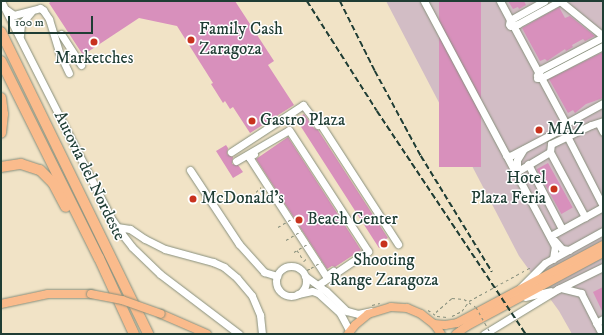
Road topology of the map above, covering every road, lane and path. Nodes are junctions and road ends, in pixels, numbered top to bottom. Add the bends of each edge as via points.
1 (424, 1) edge
2 (427, 1) edge
3 (496, 1) edge
4 (500, 1) edge
5 (544, 1) edge
6 (560, 1) edge
7 (565, 1) edge
8 (2, 4) edge
9 (34, 10) junction
10 (510, 24) junction
11 (1, 32) edge
12 (603, 32) edge
13 (61, 34) dead end
14 (603, 36) edge
15 (23, 43) junction
16 (603, 46) edge
17 (1, 61) edge
18 (81, 65) dead end
19 (69, 73) dead end
20 (538, 76) junction
21 (1, 98) edge
22 (603, 103) edge
23 (601, 123) edge
24 (564, 124) junction
25 (603, 132) edge
26 (1, 133) edge
27 (279, 136) junction
28 (567, 136) junction
29 (524, 149) junction
30 (59, 152) junction
31 (231, 152) dead end
32 (550, 152) junction
33 (509, 155) junction
34 (236, 161) dead end
35 (528, 164) junction
36 (1, 167) edge
37 (190, 170) dead end
38 (518, 170) junction
39 (260, 188) dead end
40 (256, 192) dead end
41 (603, 207) edge
42 (585, 217) junction
43 (293, 218) dead end
44 (117, 227) junction
45 (278, 227) dead end
46 (562, 229) junction
47 (301, 231) dead end
48 (603, 231) edge
49 (551, 236) junction
50 (286, 240) dead end
51 (309, 243) dead end
52 (398, 244) dead end
53 (603, 245) edge
54 (297, 250) junction
55 (569, 250) junction
56 (294, 252) dead end
57 (364, 254) junction
58 (603, 254) edge
59 (306, 259) dead end
60 (553, 259) junction
61 (321, 262) dead end
62 (535, 265) dead end
63 (603, 267) edge
64 (311, 268) dead end
65 (277, 276) junction
66 (305, 276) junction
67 (108, 281) junction
68 (318, 285) junction
69 (559, 288) junction
70 (298, 294) junction
71 (518, 295) junction
72 (383, 302) dead end
73 (1, 304) edge
74 (373, 308) junction
75 (428, 310) dead end
76 (434, 314) junction
77 (603, 319) edge
78 (596, 323) junction
79 (434, 324) junction
80 (349, 333) edge
81 (134, 334) edge
82 (148, 334) edge
83 (155, 334) edge
84 (207, 334) edge
85 (239, 334) edge
86 (262, 334) edge
87 (441, 334) edge
88 (456, 334) edge
89 (484, 334) edge
90 (491, 334) edge
91 (602, 334) edge

1 - 33 street
2 - 33 street
3 - 10 street
4 - 10 street
5 - 10 street
6 - 10 street
6 - 14 street
7 - 12 street
8 - 9 street via 14,15
8 - 15 street
9 - 15 street via 21,24
9 - 19 street via 40,8 49,19
10 - 20 street
11 - 30 highway, Autovía del Nordeste
13 - 18 street
14 - 20 street
15 - 44 street
16 - 20 street
17 - 67 highway, Autovía del Nordeste
20 - 24 street
21 - 26 highway
22 - 24 street
23 - 25 street
23 - 28 street via 591,124
24 - 29 street via 567,126
24 - 33 street
27 - 34 street
27 - 57 street via 289,130 368,251
27 - 57 street via 249,157 326,276 360,254
28 - 32 street via 551,144
28 - 41 street
29 - 33 street
29 - 38 street via 517,160
30 - 82 highway, Autovía del Nordeste
30 - 83 highway via 89,201
31 - 52 street via 303,105 318,125 321,125
32 - 35 street
32 - 42 street
33 - 38 street
33 - 49 street
35 - 38 street
35 - 46 street
36 - 67 highway via 21,164 40,170 49,178 94,261
37 - 65 street via 239,244 264,272
38 - 49 street
39 - 40 path
41 - 42 street
42 - 46 street
43 - 45 path, bridge
44 - 85 street via 132,248 155,270
44 - 86 street via 130,229 145,240 165,249 224,267 252,296 260,315
46 - 49 street
47 - 50 path, bridge
48 - 55 street
49 - 55 street via 562,249
49 - 60 street via 555,246
51 - 54 path, bridge
53 - 71 main road
54 - 56 path
54 - 59 path via 304,261
55 - 60 street
57 - 68 street
58 - 71 main road
60 - 71 street via 545,263
61 - 64 path, bridge
62 - 76 path via 470,301 454,316
63 - 69 street
65 - 66 street via 282,269 291,266 299,268
65 - 70 street via 276,284 281,291 289,295
66 - 68 street
66 - 70 street via 305,286
67 - 81 highway, Autovía del Nordeste
68 - 74 street via 347,311 358,314
69 - 71 street
69 - 78 street via 581,293
69 - 89 street
70 - 80 street via 312,291 318,293 340,313
71 - 79 main road via 457,323
71 - 88 main road
72 - 74 path
73 - 84 main road, bridge via 48,294 91,294 122,300
74 - 79 main road via 406,308 421,314
74 - 80 main road
75 - 76 path
76 - 90 path, bridge via 452,298 464,299 476,307
77 - 78 street
78 - 91 street
79 - 87 main road

